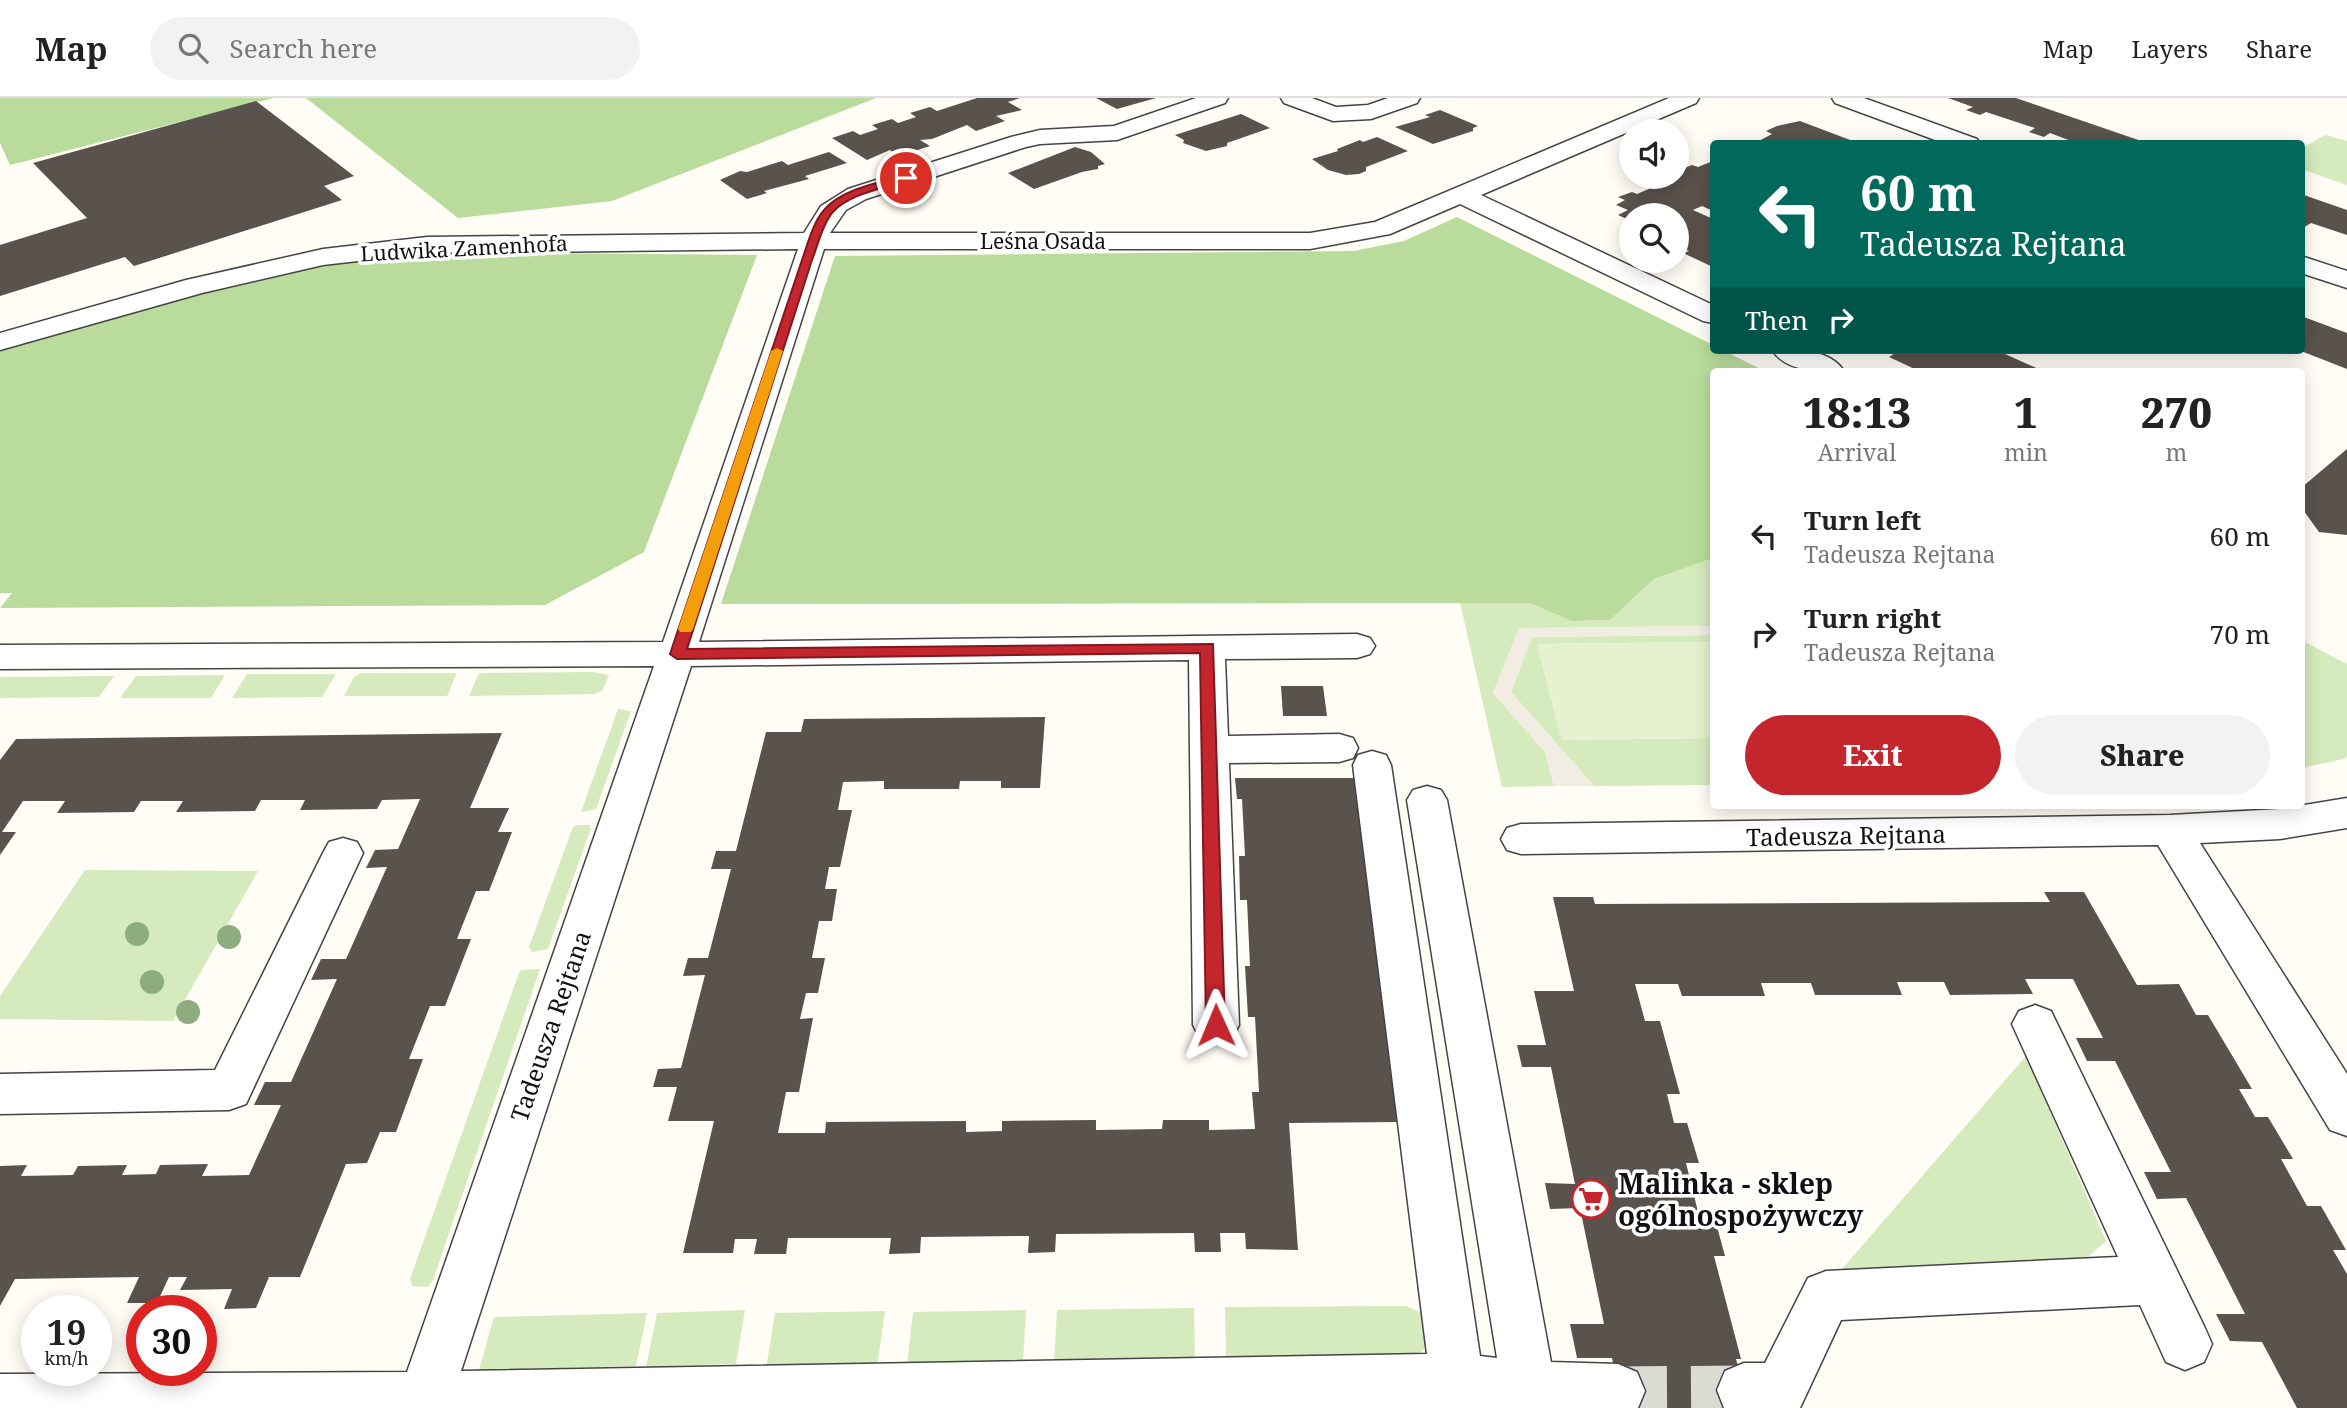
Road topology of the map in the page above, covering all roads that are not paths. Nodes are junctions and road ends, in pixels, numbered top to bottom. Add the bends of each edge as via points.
1 (1217, 98) edge
2 (1292, 98) edge
3 (1409, 98) edge
4 (1688, 98) edge
5 (1843, 98) edge
6 (1958, 140) edge
7 (1461, 195) junction
8 (813, 241) junction
9 (2305, 265) edge
10 (2347, 280) edge
11 (1710, 314) edge
12 (0, 342) edge
13 (1794, 354) edge
14 (1824, 368) edge
15 (1357, 646) dead end
16 (1208, 648) junction
17 (677, 654) junction
18 (0, 657) edge
19 (1210, 750) junction
20 (1427, 800) dead end
21 (2347, 814) edge
22 (2171, 830) junction
23 (1521, 839) dead end
24 (343, 853) dead end
25 (2035, 1024) dead end
26 (1216, 1025) dead end
27 (2331, 1060) edge
28 (0, 1094) edge
29 (2347, 1115) edge
30 (2154, 1280) junction
31 (2185, 1344) dead end
32 (1744, 1390) tunnel mouth
33 (1497, 1391) edge
34 (1618, 1391) tunnel mouth
35 (0, 1401) edge
36 (424, 1403) edge

1 - 8 street via 1117,133 1019,142 857,194 828,211
2 - 3 street via 1333,114 1371,112
4 - 7 street, Leśna Osada
5 - 6 street
7 - 8 street, Leśna Osada via 1381,229 1310,241
7 - 11 street
8 - 12 street, Ludwika Zamenhofa via 483,243 367,250 197,286
8 - 17 street, Tadeusza Rejtana
9 - 10 street
13 - 14 street
15 - 16 street
16 - 17 street
16 - 19 street
17 - 18 street
17 - 36 street, Tadeusza Rejtana
19 - 26 street
19 - 33 street via 1355,757
20 - 33 street
21 - 22 street, Tadeusza Rejtana via 2280,824
22 - 23 street, Tadeusza Rejtana
22 - 27 street
24 - 28 street via 229,1090
25 - 30 street
27 - 29 street
30 - 31 street
30 - 32 street via 1825,1296 1780,1390
33 - 34 street
33 - 36 street via 1385,1383
35 - 36 street

